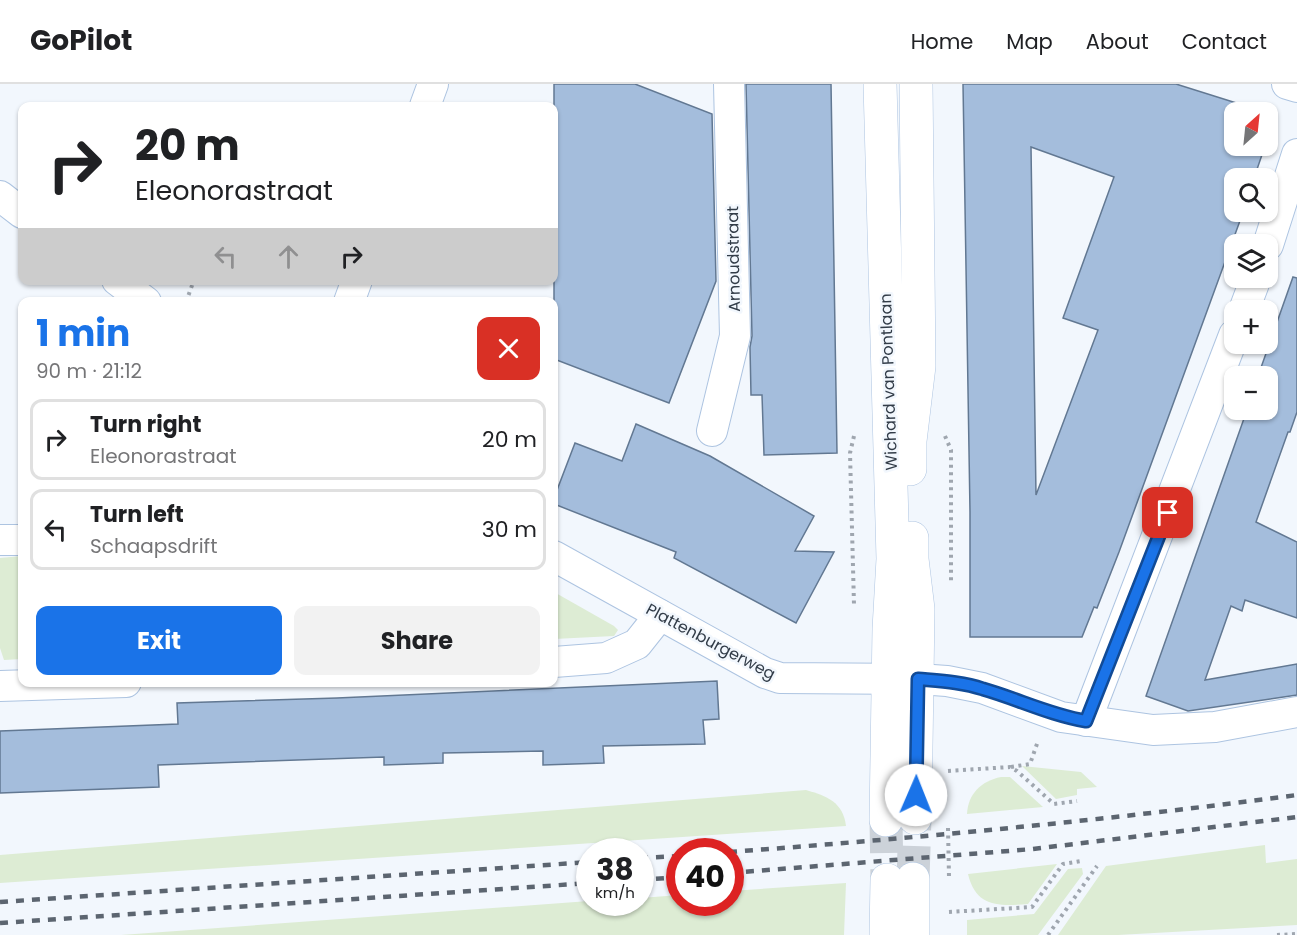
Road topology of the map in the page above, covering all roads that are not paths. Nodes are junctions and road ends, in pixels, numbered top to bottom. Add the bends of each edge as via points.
1 (433, 84) edge
2 (729, 84) edge
3 (880, 84) edge
4 (916, 84) edge
5 (1287, 84) edge
6 (1297, 87) edge
7 (426, 102) edge
8 (1297, 154) edge
9 (0, 196) edge
10 (18, 210) edge
11 (1272, 234) edge
12 (124, 285) edge
13 (139, 297) edge
14 (1227, 354) edge
15 (712, 430) dead end
16 (0, 540) edge
17 (18, 540) edge
18 (558, 558) edge
19 (660, 615) junction
20 (558, 662) edge
21 (903, 679) junction
22 (0, 686) edge
23 (18, 686) edge
24 (1297, 712) edge
25 (1086, 721) junction
26 (901, 819) tunnel mouth
27 (886, 935) edge
28 (913, 935) edge

1 - 7 street
2 - 15 street, Arnoudstraat via 735,336
3 - 21 street, Wichard van Pontlaan via 893,559 889,628
4 - 21 street, Wichard van Pontlaan via 919,366 910,441 912,560 918,609
5 - 6 street
8 - 11 street
9 - 10 street
12 - 13 street
14 - 25 street
16 - 17 street
18 - 19 street, Plattenburgerweg
19 - 20 street via 637,644 606,658
19 - 21 street, Plattenburgerweg via 780,678
21 - 25 street, Plattenburgerweg via 982,688
21 - 26 street
22 - 23 street
24 - 25 street, Plattenburgerweg via 1215,727 1153,730
27 - 28 street via 900,880

